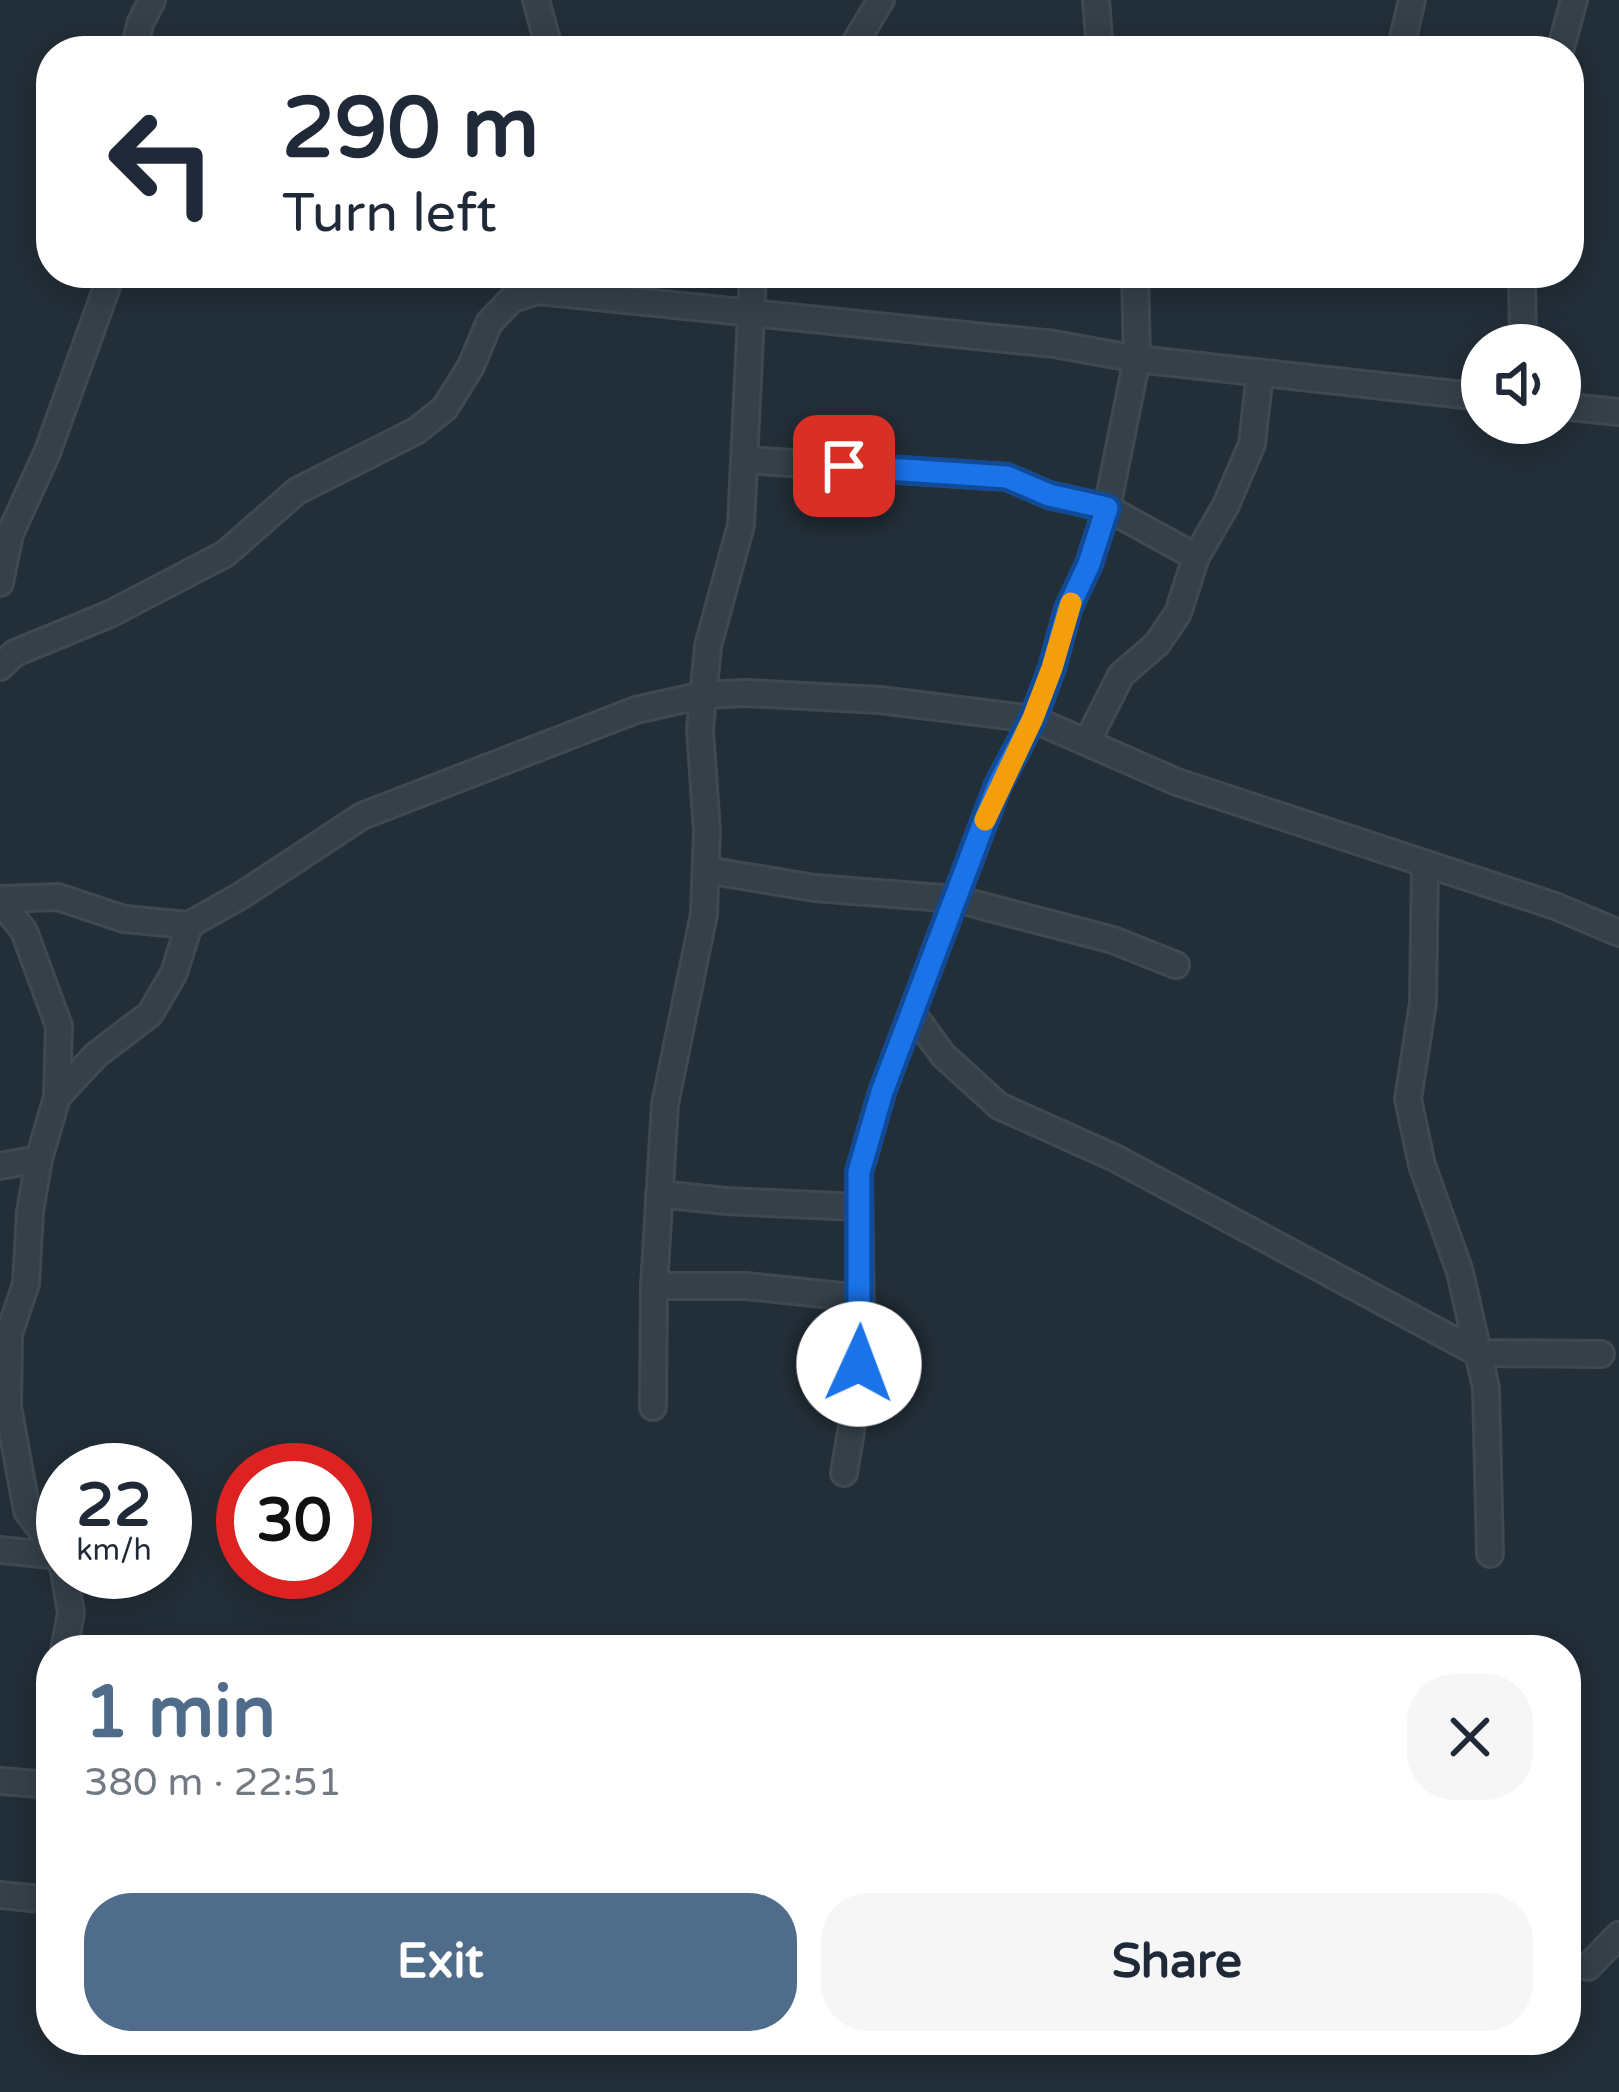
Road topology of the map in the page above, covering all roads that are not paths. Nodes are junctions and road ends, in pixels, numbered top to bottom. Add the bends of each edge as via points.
1 (152, 0) edge
2 (536, 0) edge
3 (881, 0) edge
4 (1096, 0) edge
5 (1412, 0) edge
6 (1574, 0) edge
7 (137, 36) edge
8 (546, 36) edge
9 (859, 36) edge
10 (1099, 36) edge
11 (1404, 36) edge
12 (1565, 36) edge
13 (106, 288) edge
14 (543, 288) edge
15 (592, 288) edge
16 (753, 288) edge
17 (1135, 288) edge
18 (1522, 288) edge
19 (752, 313) junction
20 (1523, 324) edge
21 (1137, 359) junction
22 (1260, 373) junction
23 (1461, 395) edge
24 (1581, 408) edge
25 (1619, 412) edge
26 (745, 460) junction
27 (1107, 508) junction
28 (1196, 557) junction
29 (0, 583) edge
30 (0, 667) edge
31 (704, 695) junction
32 (1033, 718) junction
33 (1087, 742) junction
34 (1424, 864) junction
35 (706, 870) junction
36 (956, 899) junction
37 (0, 900) edge
38 (189, 925) junction
39 (1619, 933) edge
40 (1176, 965) dead end
41 (913, 1014) junction
42 (57, 1097) junction
43 (39, 1159) junction
44 (0, 1166) edge
45 (659, 1194) junction
46 (858, 1207) junction
47 (654, 1286) junction
48 (860, 1298) junction
49 (1478, 1353) junction
50 (1601, 1354) dead end
51 (653, 1407) dead end
52 (844, 1473) dead end
53 (36, 1526) edge
54 (0, 1550) edge
55 (1490, 1554) dead end
56 (36, 1559) edge
57 (69, 1599) edge
58 (67, 1635) edge
59 (0, 1781) edge
60 (36, 1784) edge
61 (0, 1894) edge
62 (36, 1898) edge
63 (1619, 1934) edge
64 (1588, 1967) dead end

1 - 7 street
2 - 8 street
3 - 9 street
4 - 10 street
5 - 11 street
6 - 12 street
13 - 29 street via 10,534
14 - 30 street via 512,299 489,323 445,408 416,431 297,491 225,554
15 - 19 street
16 - 19 street
17 - 21 street
18 - 20 street
19 - 21 street
19 - 26 street
21 - 22 street
21 - 27 street
22 - 23 street
22 - 28 street via 1252,444
24 - 25 street
26 - 27 street via 1007,477
26 - 31 street via 741,525 708,646
27 - 28 street
27 - 32 street
28 - 33 street via 1178,613 1121,675
31 - 32 street via 880,700
31 - 35 street
31 - 38 street via 636,710 362,816
32 - 33 street
32 - 36 street
33 - 34 street via 1177,782
34 - 39 street
34 - 49 street via 1423,1003 1408,1100
35 - 36 street
35 - 45 street via 665,1104
36 - 40 street
36 - 41 street
37 - 38 street via 58,897 124,919
37 - 42 street via 24,932 59,1025
38 - 42 street via 175,973 150,1014
41 - 46 street via 859,1172
41 - 49 street via 998,1106 1115,1158
42 - 43 street
43 - 44 street
43 - 53 street via 26,1284 9,1334 8,1407 26,1511
45 - 46 street
45 - 47 street
46 - 48 street
47 - 48 street
47 - 51 street
48 - 52 street
49 - 50 street
49 - 55 street
54 - 56 street
57 - 58 street
59 - 60 street
61 - 62 street
63 - 64 street

